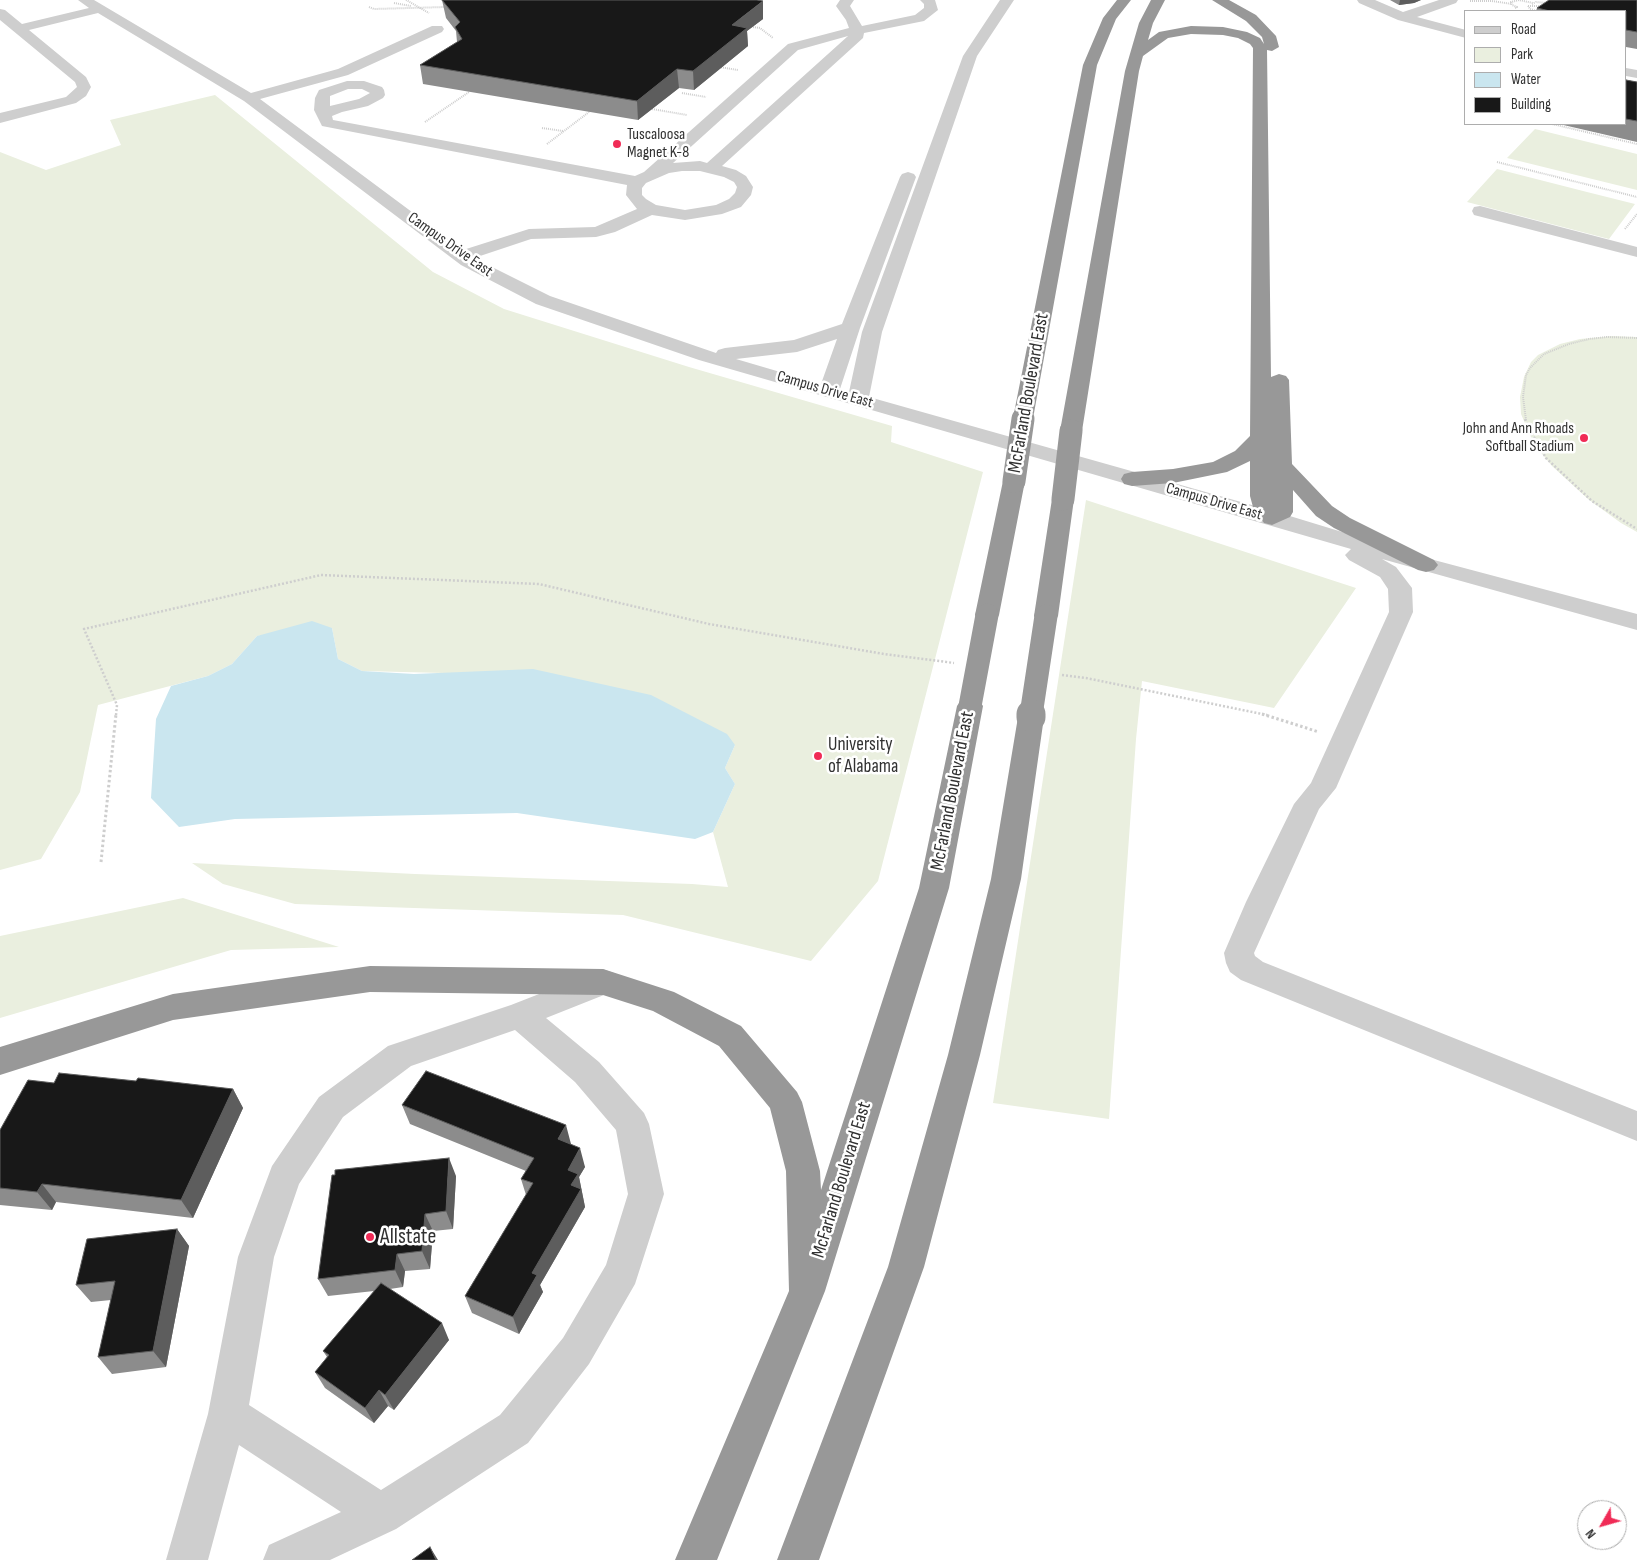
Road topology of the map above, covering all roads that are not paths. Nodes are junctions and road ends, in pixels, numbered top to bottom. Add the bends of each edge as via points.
1 (85, 0) edge
2 (847, 0) edge
3 (927, 0) edge
4 (990, 0) edge
5 (1007, 0) edge
6 (1124, 0) edge
7 (1158, 0) edge
8 (1219, 0) edge
9 (1364, 0) edge
10 (1451, 0) edge
11 (100, 9) junction
12 (0, 13) edge
13 (1404, 17) junction
14 (435, 22) road end
15 (19, 29) junction
16 (856, 31) junction
17 (1464, 33) edge
18 (955, 51) dead end
19 (1136, 55) junction
20 (249, 98) junction
21 (325, 114) dead end
22 (0, 118) edge
23 (912, 165) dead end
24 (711, 168) junction
25 (645, 178) junction
26 (650, 209) junction
27 (1480, 211) dead end
28 (1637, 252) edge
29 (461, 256) junction
30 (1278, 306) dead end
31 (850, 328) junction
32 (706, 356) junction
33 (1279, 366) dead end
34 (829, 391) junction
35 (858, 399) junction
36 (1261, 437) junction
37 (1281, 465) junction
38 (1132, 479) junction
39 (1272, 518) junction
40 (1426, 565) junction
41 (1637, 622) edge
42 (603, 982) junction
43 (520, 1015) junction
44 (0, 1061) edge
45 (1637, 1126) edge
46 (807, 1291) junction
47 (228, 1414) junction
48 (381, 1514) junction
49 (187, 1560) edge
50 (284, 1560) edge
51 (696, 1560) edge
52 (798, 1560) edge

1 - 11 street, Campus Drive East
2 - 16 street via 843,6
3 - 16 street via 932,6 924,16
4 - 18 street
5 - 35 street via 970,56 872,332
6 - 46 highway, McFarland Boulevard East, bridge via 1109,13 1090,65 1014,481 934,888
7 - 19 highway via 1146,23
8 - 30 highway via 1252,18 1269,36 1272,47
9 - 13 street
10 - 13 street
11 - 15 street
11 - 20 street, Campus Drive East
12 - 15 street
13 - 17 street
14 - 20 street via 343,72
15 - 22 street via 80,80 84,87 71,100
16 - 24 street via 858,34
16 - 25 street via 793,47
19 - 36 highway via 1164,35 1191,30 1242,35 1255,41 1260,48
19 - 52 highway, bridge via 1071,431 1064,499 1006,879 964,1055 906,1267
20 - 29 street, Campus Drive East
21 - 25 street via 327,123 333,126
23 - 31 street
24 - 25 street via 682,166
24 - 26 street via 740,179 745,187 743,195 735,203 705,213 676,214
25 - 26 street via 634,188 634,195
26 - 29 street via 596,232 529,234
27 - 28 street
29 - 32 street, Campus Drive East via 543,300
31 - 32 street via 797,346
31 - 34 street
32 - 34 street, Campus Drive East
33 - 37 highway
34 - 35 street, Campus Drive East
35 - 38 street, Campus Drive East
36 - 38 highway via 1243,456 1219,467 1173,476
36 - 39 highway via 1261,496
37 - 39 highway via 1282,512
37 - 40 highway via 1324,511
38 - 39 street, Campus Drive East
39 - 40 street, Campus Drive East
39 - 45 street via 1295,535 1358,555 1388,572 1400,588 1400,612 1322,788 1308,804 1238,953 1241,963 1252,971
40 - 41 street, Campus Drive East
42 - 43 street
42 - 44 highway via 370,979 173,1007
42 - 46 highway via 663,1001 730,1036 786,1102 803,1171
43 - 47 street via 400,1056 332,1106 284,1177 256,1257
43 - 48 street via 587,1072 632,1124 646,1194 622,1272 576,1351 514,1429
46 - 51 highway, McFarland Boulevard East
47 - 48 street
47 - 49 street
48 - 50 street

